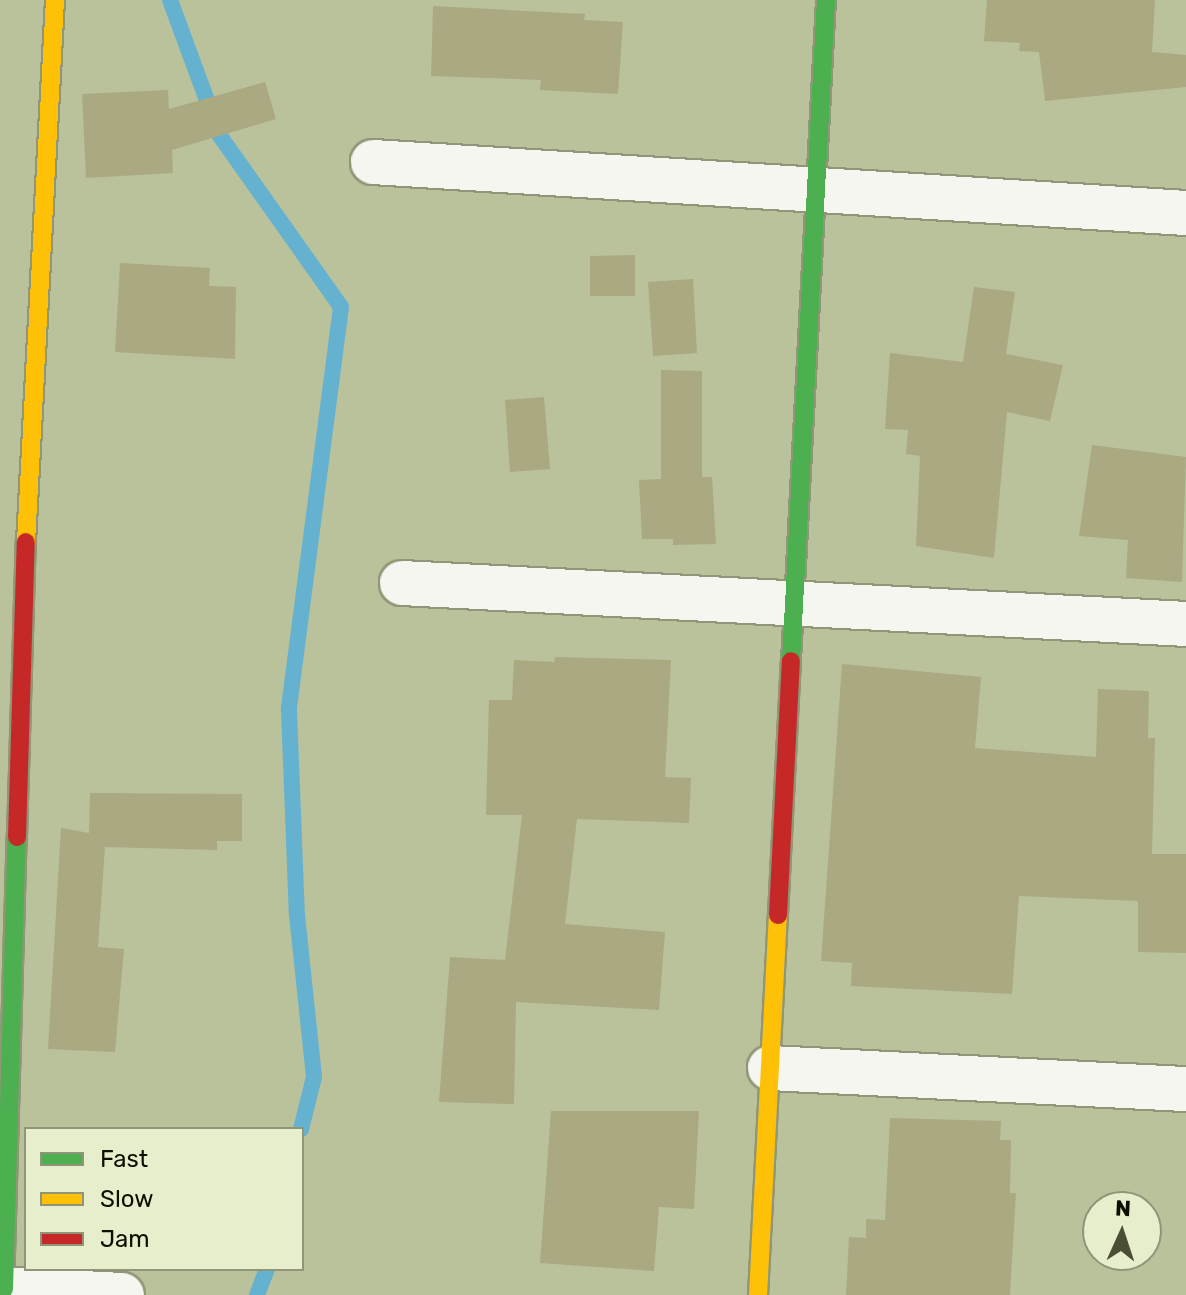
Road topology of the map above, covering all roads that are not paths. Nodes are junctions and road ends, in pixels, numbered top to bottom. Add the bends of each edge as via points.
1 (55, 0) edge
2 (826, 0) edge
3 (373, 162) dead end
4 (816, 190) junction
5 (1186, 213) edge
6 (14, 435) edge
7 (402, 583) dead end
8 (794, 608) junction
9 (1186, 624) edge
10 (770, 1068) junction
11 (1186, 1089) edge
12 (2, 1289) edge
13 (122, 1295) edge
14 (758, 1295) edge

1 - 6 street
2 - 4 street
3 - 4 street
4 - 5 street
4 - 8 street
6 - 12 street
7 - 8 street
8 - 9 street
8 - 10 street
10 - 11 street
10 - 14 street
12 - 13 street

